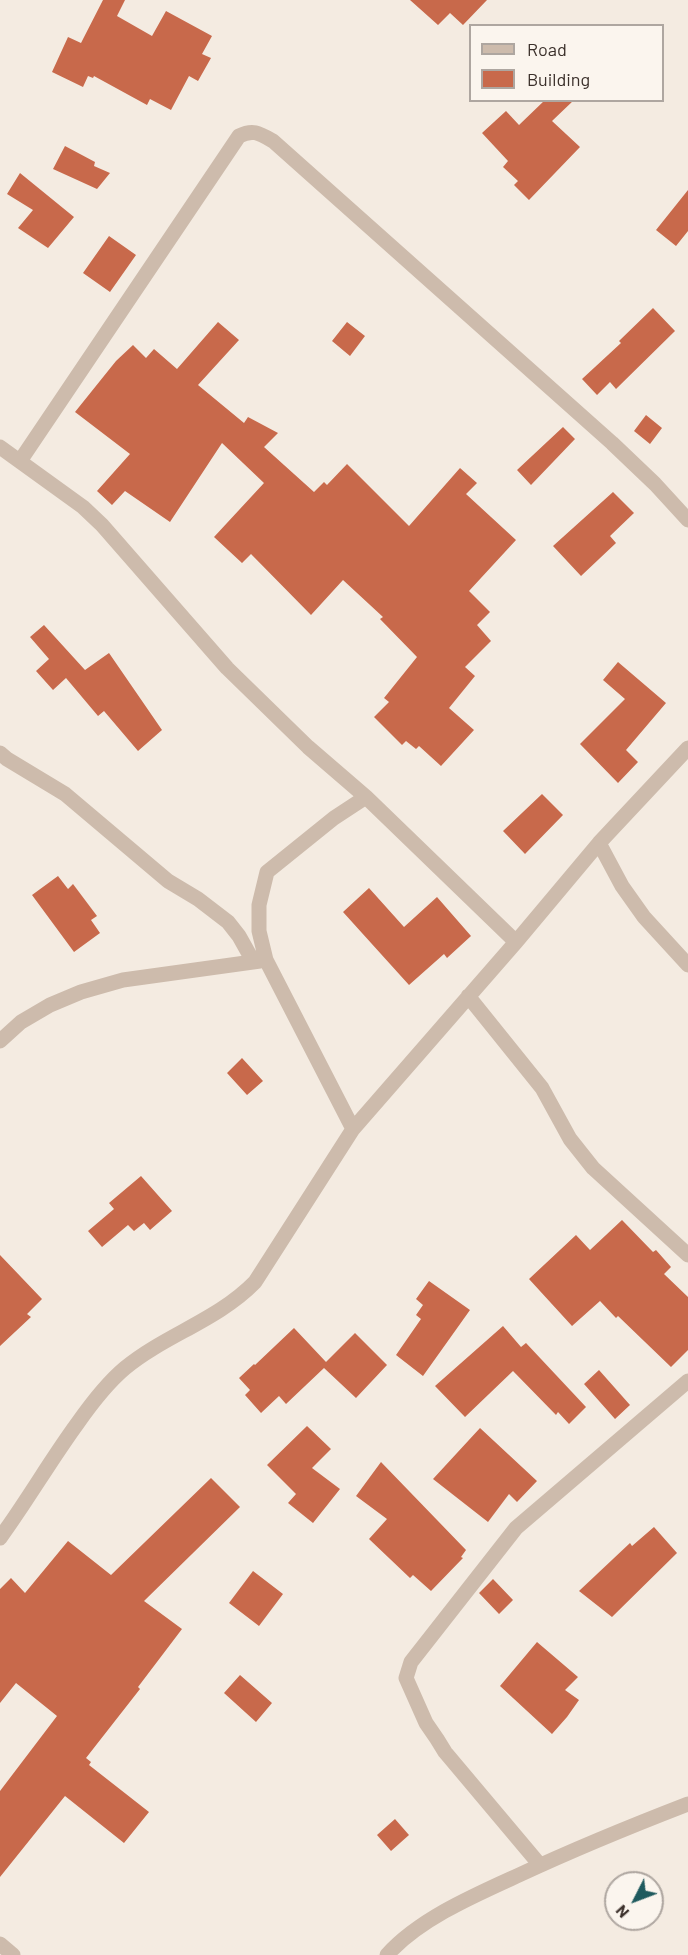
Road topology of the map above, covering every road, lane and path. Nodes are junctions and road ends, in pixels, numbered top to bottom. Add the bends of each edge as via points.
1 (0, 447) edge
2 (20, 461) junction
3 (688, 520) edge
4 (688, 748) edge
5 (0, 753) edge
6 (366, 797) junction
7 (599, 843) junction
8 (516, 942) junction
9 (259, 961) junction
10 (688, 965) edge
11 (468, 996) junction
12 (0, 1041) edge
13 (353, 1129) junction
14 (688, 1255) edge
15 (688, 1381) edge
16 (0, 1538) edge
17 (688, 1804) edge
18 (540, 1865) junction
19 (0, 1944) edge
20 (13, 1955) edge
21 (387, 1955) edge

1 - 2 street
2 - 3 street via 239,136 249,132 261,134 281,148 612,443
2 - 6 street via 102,525 227,668
4 - 7 street
5 - 9 street via 65,794 168,881 228,922
6 - 8 street
6 - 9 street via 267,872 259,905
7 - 8 street
7 - 10 street via 644,917
8 - 11 street
9 - 12 street via 123,980 81,992 21,1022
9 - 13 street
11 - 13 street
11 - 14 street via 542,1088 570,1139 593,1168
13 - 16 street via 255,1282 242,1296 147,1352 97,1396
15 - 18 street via 516,1528 407,1670 406,1678 426,1722 445,1752
17 - 18 street
18 - 21 street via 428,1922
19 - 20 street

